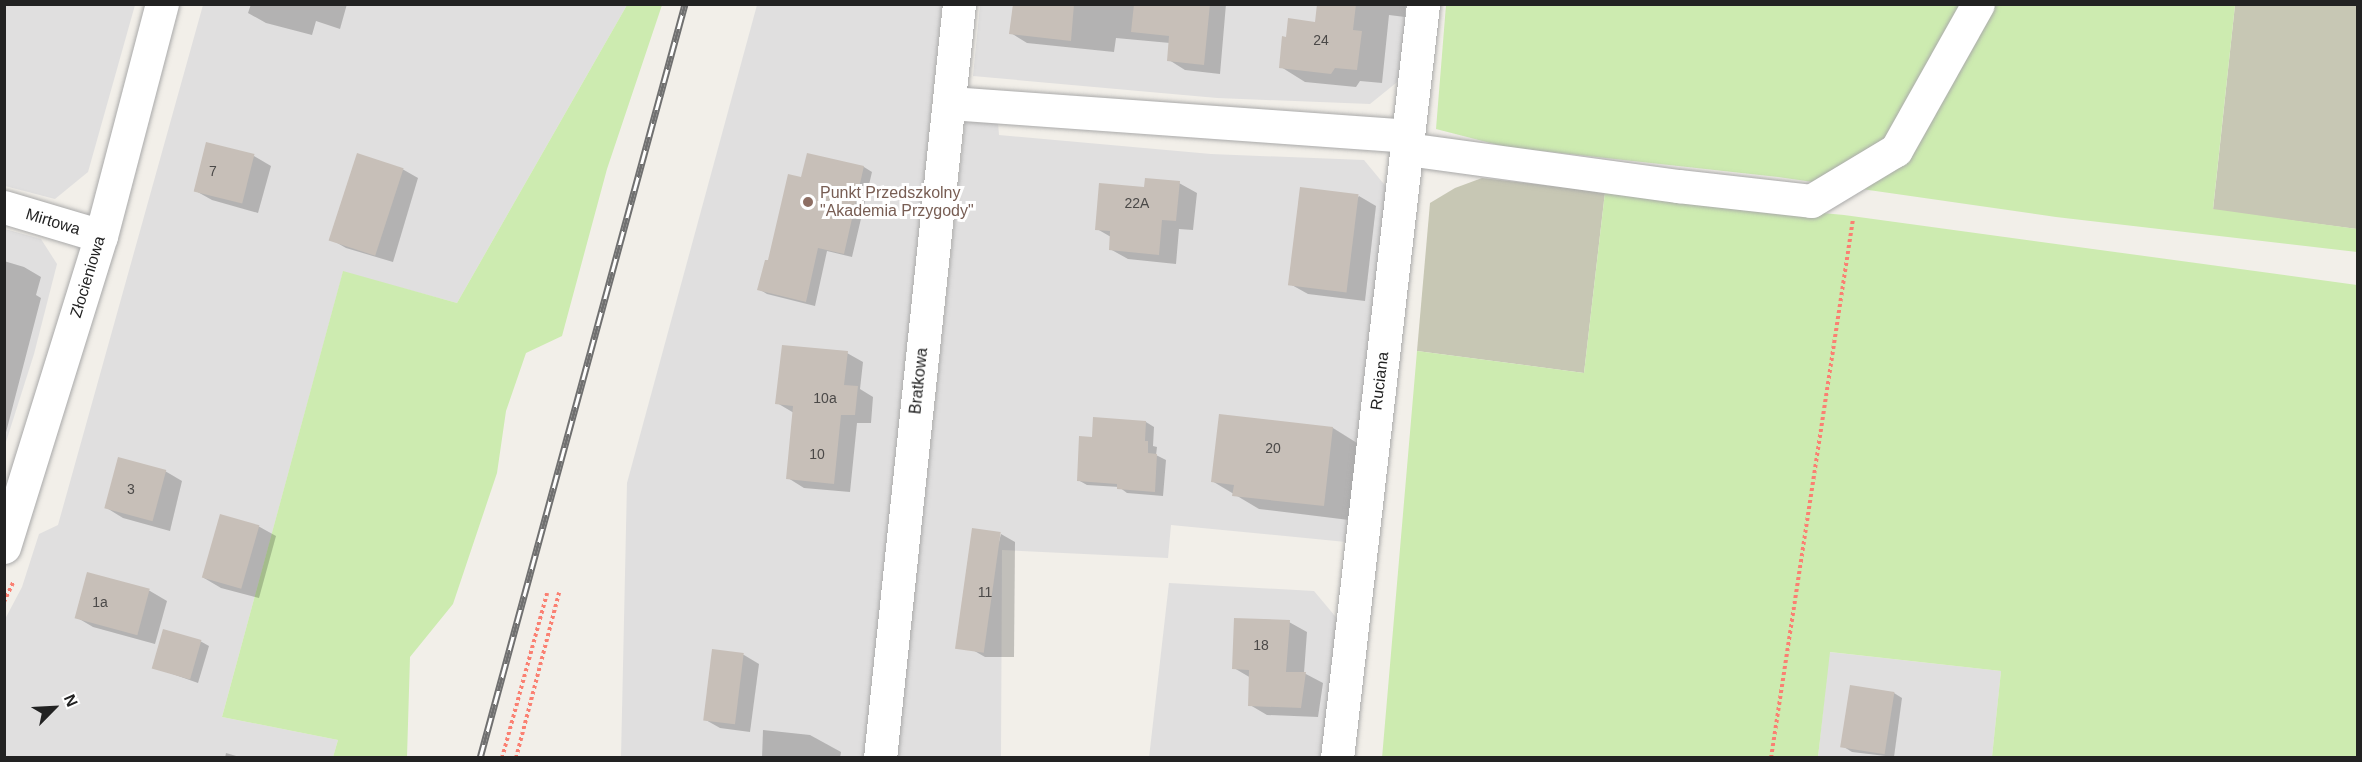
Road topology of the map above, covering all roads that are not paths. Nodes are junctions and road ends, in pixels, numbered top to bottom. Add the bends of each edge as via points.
1 (162, 4) edge
2 (959, 4) edge
3 (1424, 4) edge
4 (1978, 4) edge
5 (949, 103) junction
6 (1408, 143) junction
7 (4, 207) edge
8 (100, 236) junction
9 (4, 547) edge
10 (880, 758) edge
11 (1337, 758) edge

1 - 8 street, Złocieniowa
2 - 5 street, Bratkowa
3 - 6 street, Ruciana
4 - 6 street via 1896,150 1811,201 1678,186
5 - 6 street
5 - 10 street, Bratkowa
6 - 11 street, Ruciana
7 - 8 street, Mirtowa
8 - 9 street, Złocieniowa

